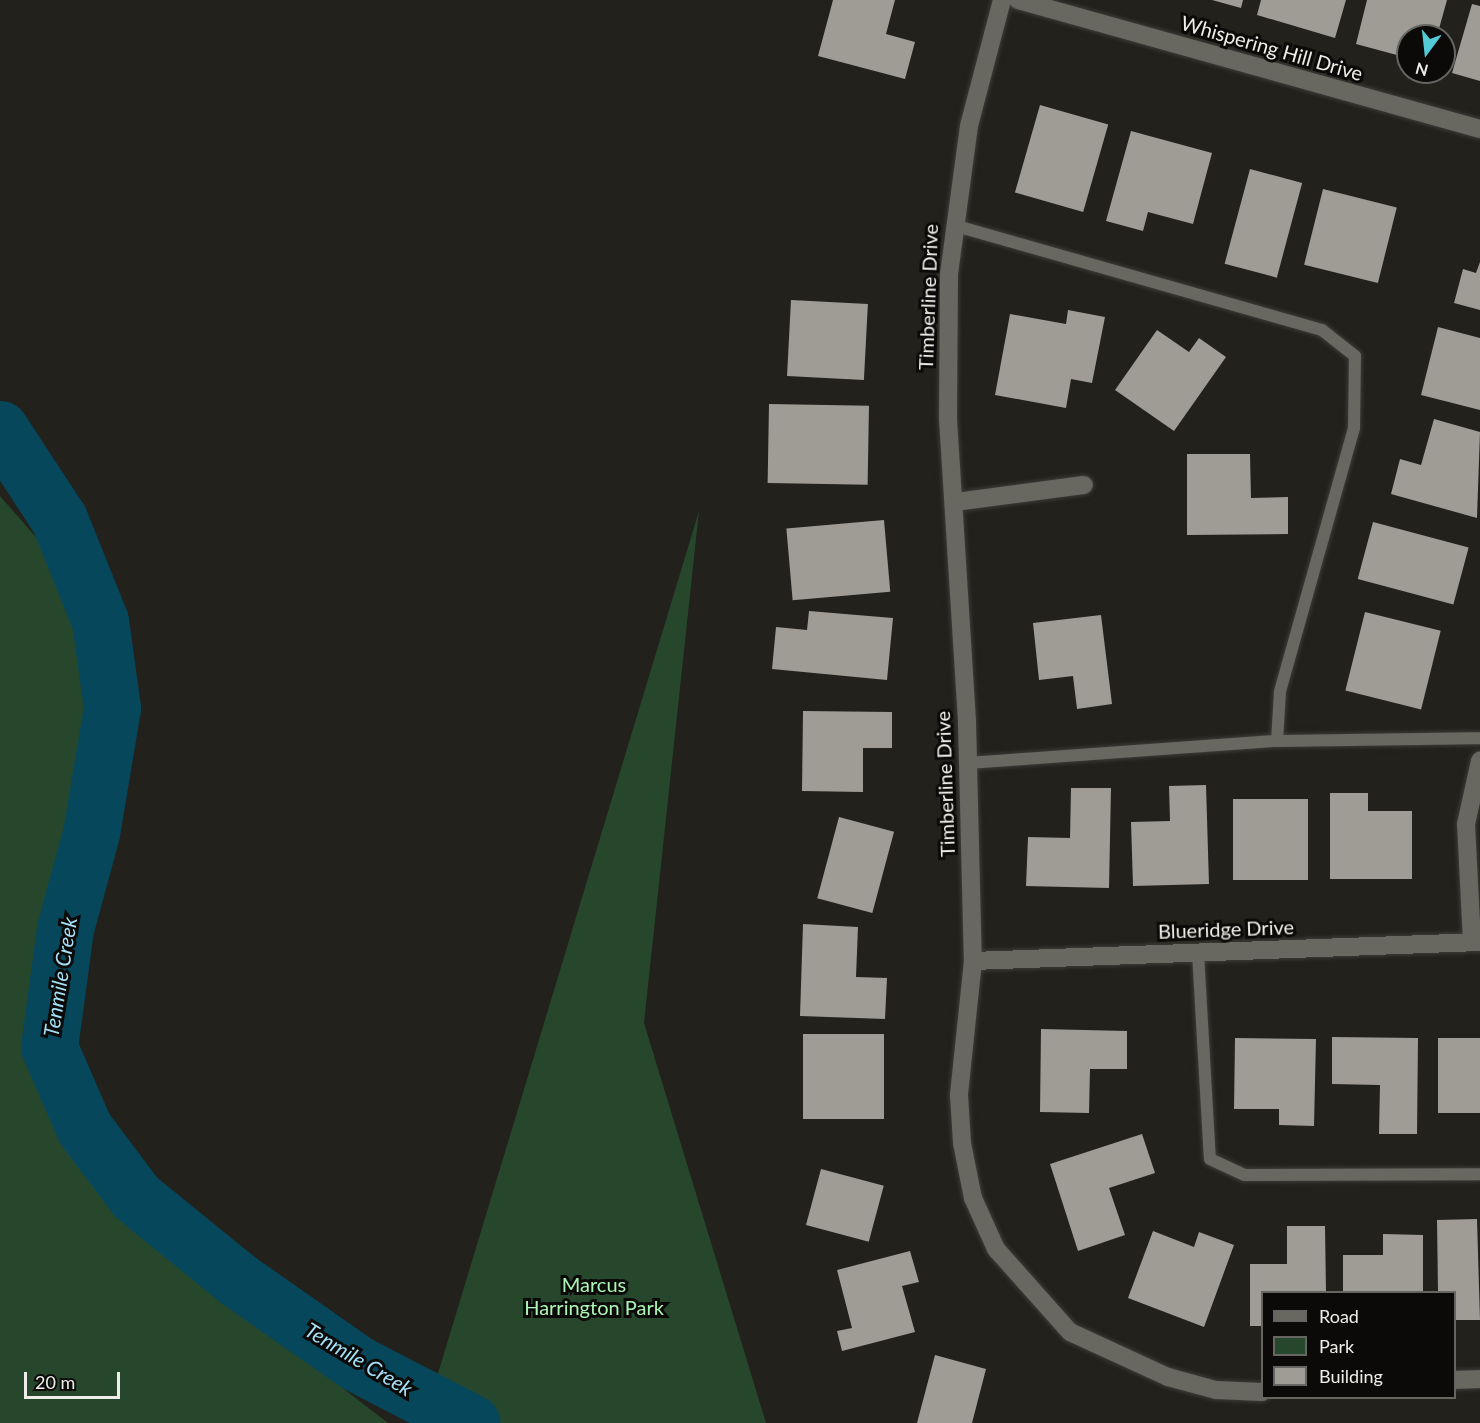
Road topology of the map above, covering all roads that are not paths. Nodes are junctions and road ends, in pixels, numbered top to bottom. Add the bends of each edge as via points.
1 (1002, 0) edge
2 (1018, 0) edge
3 (1480, 129) edge
4 (953, 225) junction
5 (1084, 485) dead end
6 (956, 502) junction
7 (1480, 738) edge
8 (1277, 741) junction
9 (1480, 761) edge
10 (968, 763) junction
11 (1476, 942) edge
12 (1198, 953) junction
13 (973, 961) junction
14 (1480, 1174) edge
15 (1480, 1379) edge
16 (1456, 1380) edge
17 (1261, 1392) edge

1 - 4 street, Timberline Drive via 969,126
2 - 3 street, Whispering Hill Drive
4 - 6 street, Timberline Drive via 946,344
4 - 8 lane via 1322,330 1355,356 1354,428 1280,692
5 - 6 street
6 - 10 street, Timberline Drive
7 - 8 lane
8 - 10 lane
9 - 11 street via 1466,824
10 - 13 street, Timberline Drive
11 - 12 street, Blueridge Drive
12 - 13 street, Blueridge Drive
12 - 14 lane via 1210,1159 1245,1175
13 - 17 street, Timberline Drive via 959,1095 962,1143 973,1198 996,1250 1070,1332 1113,1356 1216,1390
15 - 16 street

